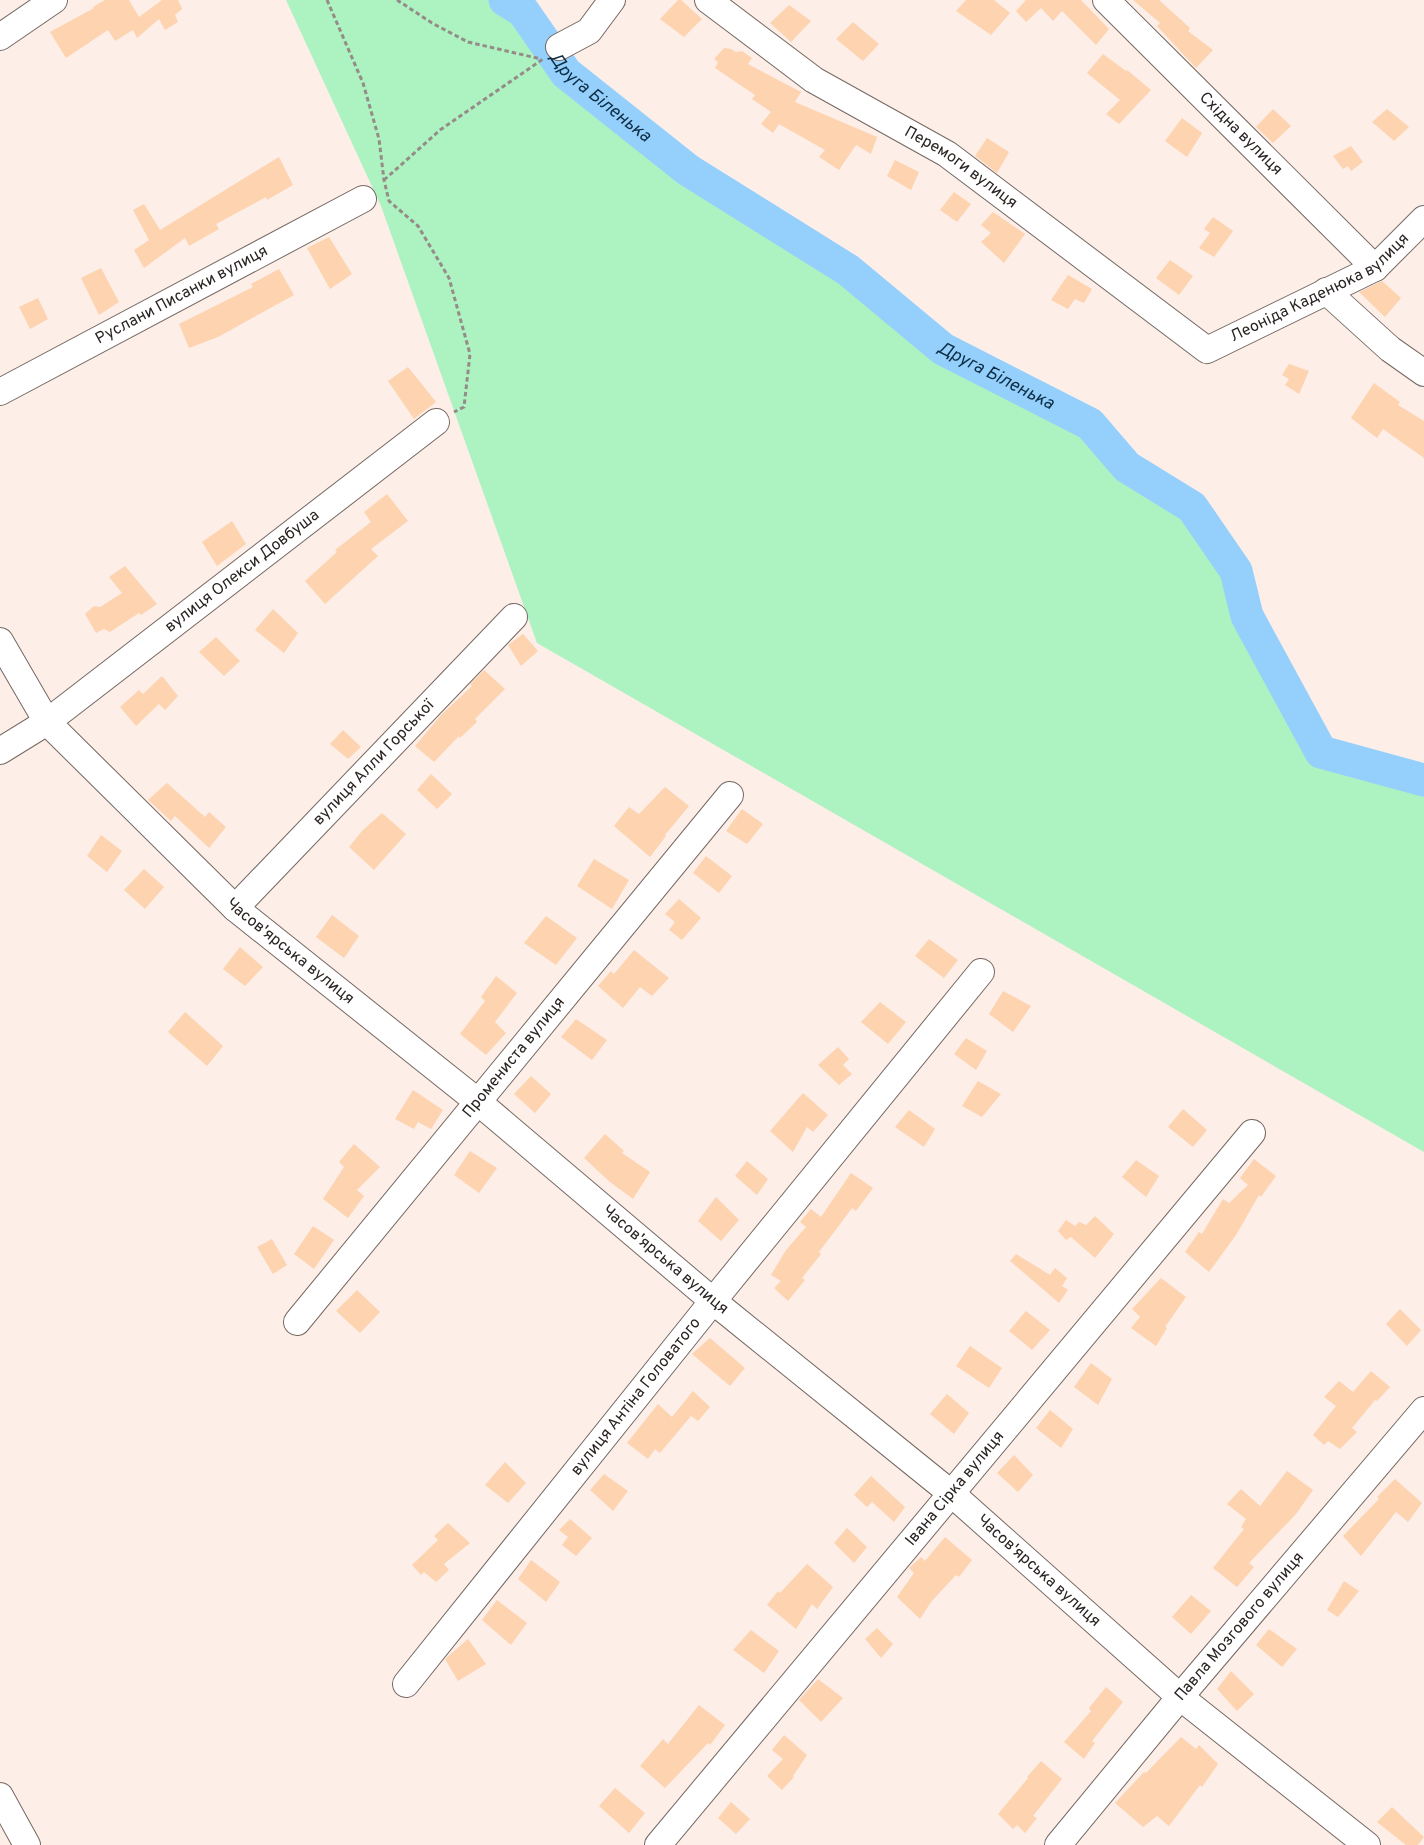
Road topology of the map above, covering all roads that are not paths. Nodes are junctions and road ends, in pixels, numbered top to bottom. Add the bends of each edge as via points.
1 (54, 0) edge
2 (612, 0) edge
3 (708, 0) edge
4 (1106, 0) edge
5 (0, 37) edge
6 (559, 47) dead end
7 (363, 199) road end
8 (1424, 219) edge
9 (1375, 268) junction
10 (1326, 291) junction
11 (1207, 350) joint
12 (1424, 373) edge
13 (0, 392) edge
14 (436, 422) road end
15 (514, 617) dead end
16 (0, 641) edge
17 (47, 722) junction
18 (0, 751) edge
19 (730, 795) dead end
20 (234, 908) junction
21 (981, 972) dead end
22 (477, 1101) junction
23 (1252, 1132) dead end
24 (713, 1301) junction
25 (297, 1322) dead end
26 (1424, 1410) edge
27 (952, 1494) junction
28 (406, 1684) dead end
29 (1180, 1697) junction
30 (0, 1796) edge
31 (27, 1845) edge
32 (658, 1845) edge
33 (1058, 1845) edge
34 (1368, 1845) edge

1 - 5 street
2 - 6 street via 589,31
3 - 11 street, Перемоги вулиця via 814,80 947,154
4 - 9 street, Східна вулиця
7 - 13 street, Руслани Писанки вулиця
8 - 9 street, Леоніда Каденюка вулиця
9 - 10 street, Леоніда Каденюка вулиця
10 - 11 street, Леоніда Каденюка вулиця
10 - 12 street via 1390,349
14 - 17 street, вулиця Олекси Довбуша
15 - 20 street, вулиця Алли Горської
16 - 17 street, Часов'ярська вулиця
17 - 18 street, вулиця Олекси Довбуша
17 - 20 street, Часов'ярська вулиця
19 - 22 street, Промениста вулиця
20 - 22 street, Часов'ярська вулиця
21 - 24 street, вулиця Антіна Головатого
22 - 24 street, Часов'ярська вулиця
22 - 25 street, Промениста вулиця
23 - 27 street, Івана Сірка вулиця
24 - 27 street, Часов'ярська вулиця
24 - 28 street, вулиця Антіна Головатого
26 - 29 street, Павла Мозгового вулиця
27 - 29 street, Часов'ярська вулиця
27 - 32 street, Івана Сірка вулиця
29 - 33 street, Павла Мозгового вулиця
29 - 34 street, Часов'ярська вулиця
30 - 31 street

